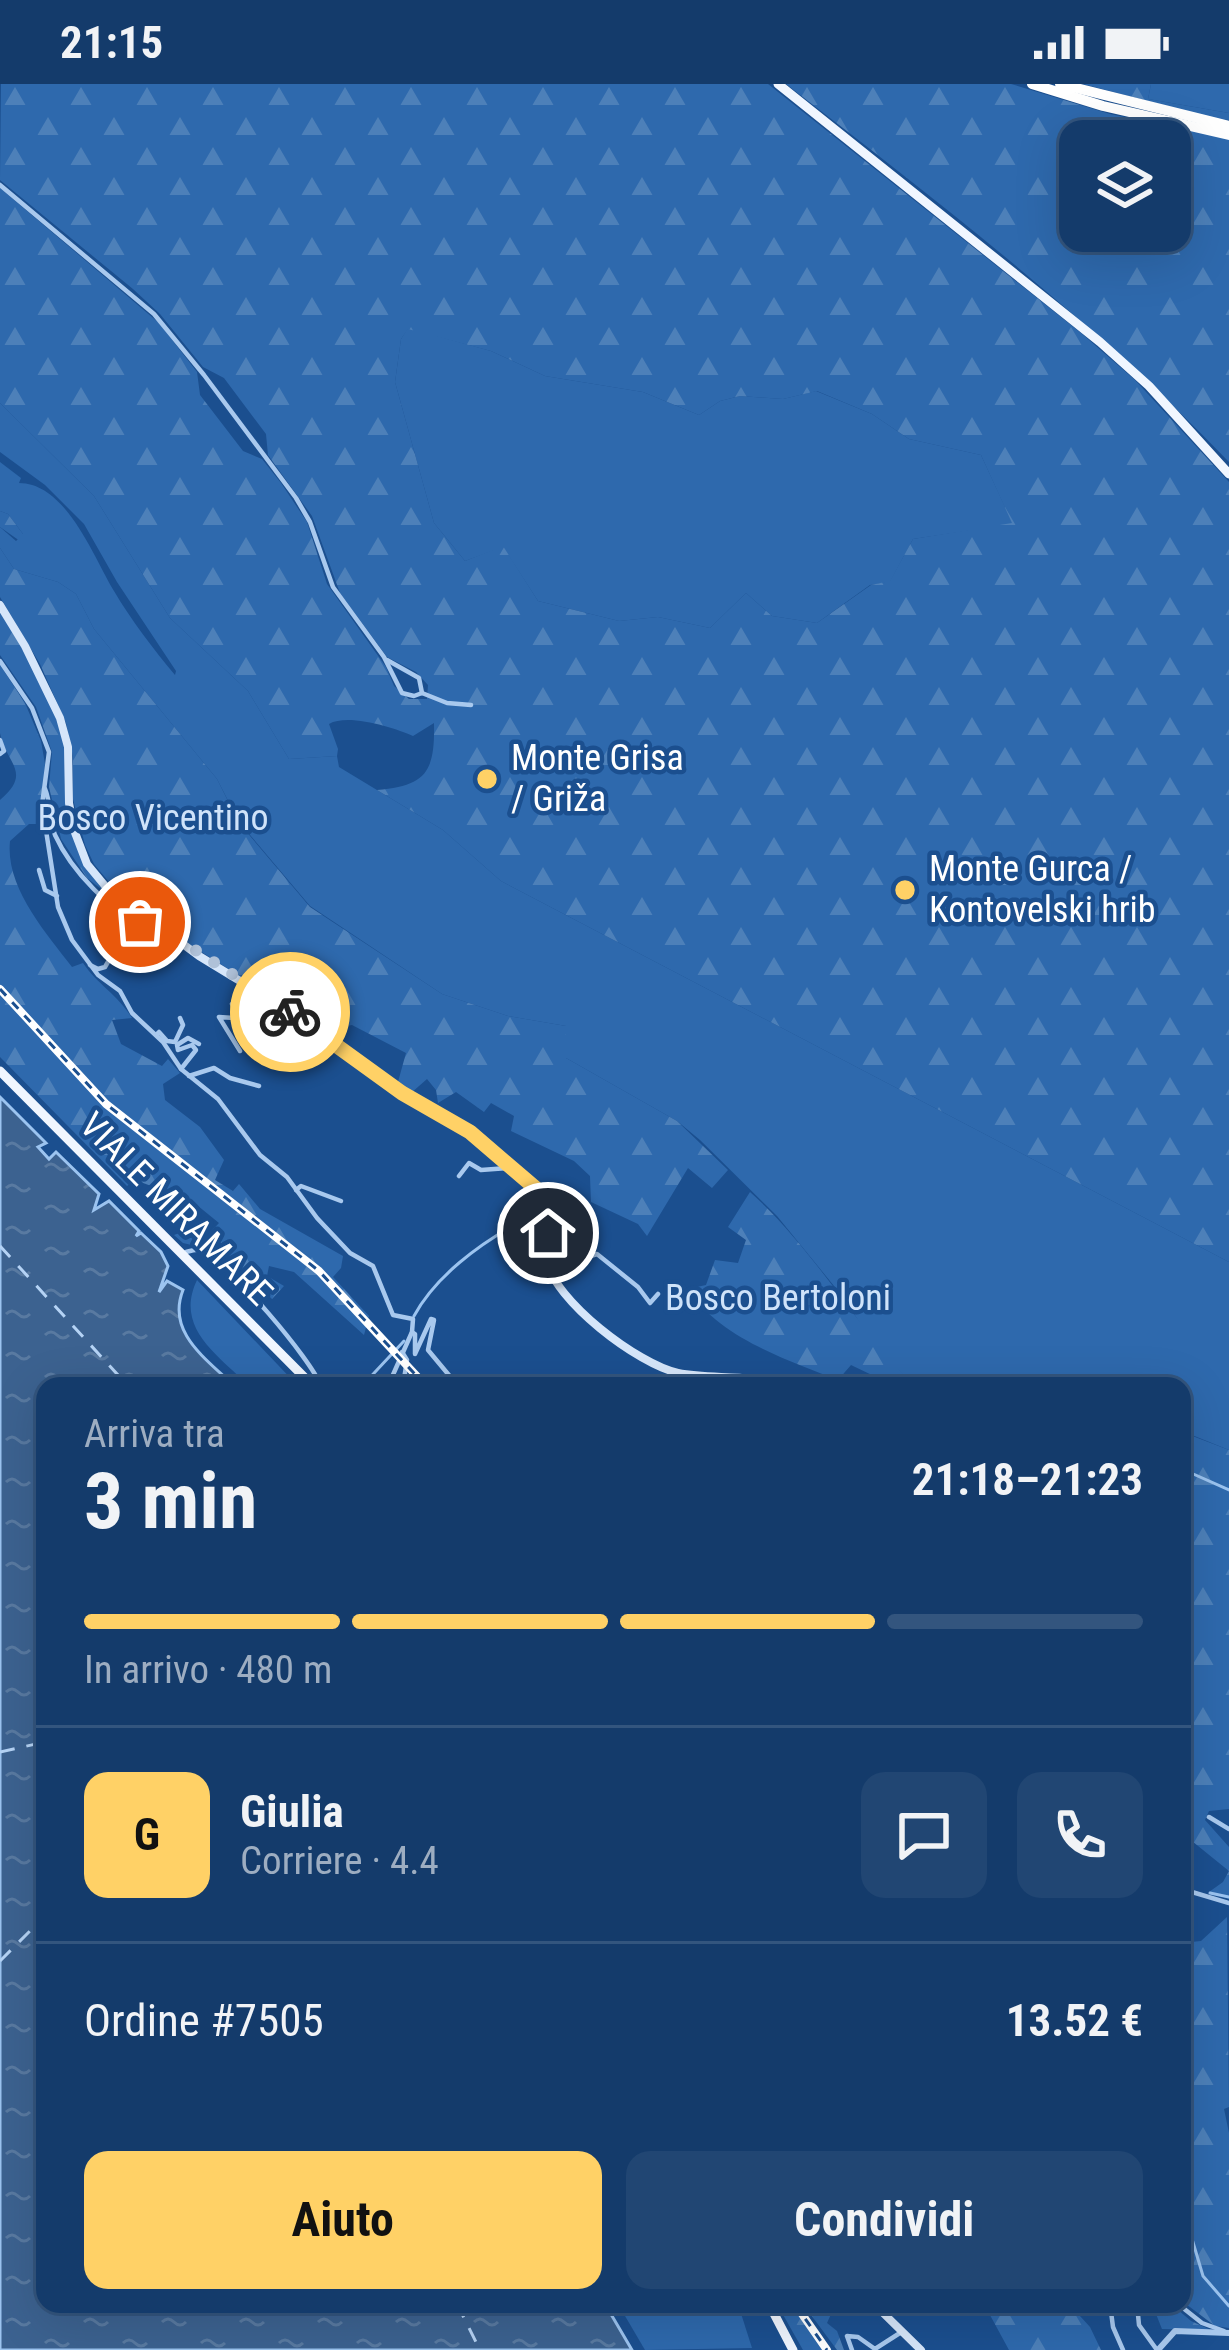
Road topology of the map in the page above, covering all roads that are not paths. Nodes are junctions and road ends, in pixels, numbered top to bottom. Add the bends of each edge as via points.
1 (778, 84) edge
2 (1032, 84) edge
3 (1060, 84) edge
4 (1173, 119) junction
5 (1229, 130) edge
6 (0, 185) edge
7 (1229, 474) edge
8 (0, 605) edge
9 (384, 657) junction
10 (0, 661) edge
11 (422, 693) junction
12 (471, 705) dead end
13 (0, 740) edge
14 (0, 754) edge
15 (45, 789) junction
16 (39, 870) dead end
17 (57, 896) junction
18 (151, 921) junction
19 (112, 955) dead end
20 (90, 965) junction
21 (252, 989) junction
22 (180, 1018) dead end
23 (156, 1035) junction
24 (199, 1044) dead end
25 (240, 1051) dead end
26 (182, 1069) junction
27 (0, 1071) edge
28 (189, 1076) junction
29 (259, 1086) dead end
30 (508, 1168) junction
31 (459, 1176) dead end
32 (296, 1190) junction
33 (341, 1201) dead end
34 (183, 1254) junction
35 (545, 1255) junction
36 (658, 1294) dead end
37 (412, 1332) junction
38 (402, 1352) junction
39 (308, 1377) edge
40 (313, 1377) edge
41 (392, 1377) edge
42 (404, 1377) edge
43 (450, 1377) edge
44 (708, 1377) edge
45 (1209, 1817) dead end
46 (1229, 1829) edge
47 (1191, 1892) edge
48 (1229, 1903) edge
49 (772, 2313) edge
50 (884, 2313) edge
51 (1111, 2313) edge
52 (1138, 2313) edge
53 (1189, 2313) edge
54 (903, 2331) junction
55 (1229, 2332) edge
56 (793, 2350) edge
57 (852, 2350) edge
58 (920, 2350) edge
59 (1123, 2350) edge
60 (1157, 2350) edge

1 - 7 main road via 1100,342
2 - 4 highway
3 - 4 highway
4 - 5 highway
6 - 9 street via 169,330 296,498 333,587
8 - 18 main road via 63,728 69,803 84,856 106,887
9 - 11 street via 419,678
9 - 11 street via 402,693
10 - 15 street via 46,745
11 - 12 street
13 - 14 street
15 - 17 street
15 - 18 street via 55,833 82,878 140,922
16 - 17 street via 45,890
17 - 20 street via 65,927
18 - 21 main road
19 - 20 street via 105,967
20 - 23 street
21 - 25 street via 239,995 243,1004 232,1004 233,1018 219,1017
21 - 30 main road via 470,1132
22 - 23 street via 175,1042
23 - 26 street
24 - 26 street via 188,1038 177,1045 196,1050
26 - 28 street
27 - 34 main road, VIALE MIRAMARE
28 - 29 street via 214,1068
28 - 32 street
30 - 31 street via 469,1163
30 - 35 main road via 558,1211
32 - 33 street
32 - 37 street via 350,1253 373,1265 393,1315 413,1319
34 - 39 main road, VIALE MIRAMARE
34 - 40 street via 196,1250 218,1262 301,1353
35 - 36 street via 569,1263 597,1254 650,1303
35 - 44 main road via 560,1289 640,1358
37 - 38 street
37 - 43 street via 415,1354 434,1320 428,1350
38 - 41 street
38 - 42 street
45 - 46 street
47 - 48 street
49 - 56 main road
50 - 54 main road
51 - 59 street
52 - 60 street
53 - 55 street
54 - 57 street via 874,2349 847,2336
54 - 58 main road
55 - 60 street via 1175,2332

